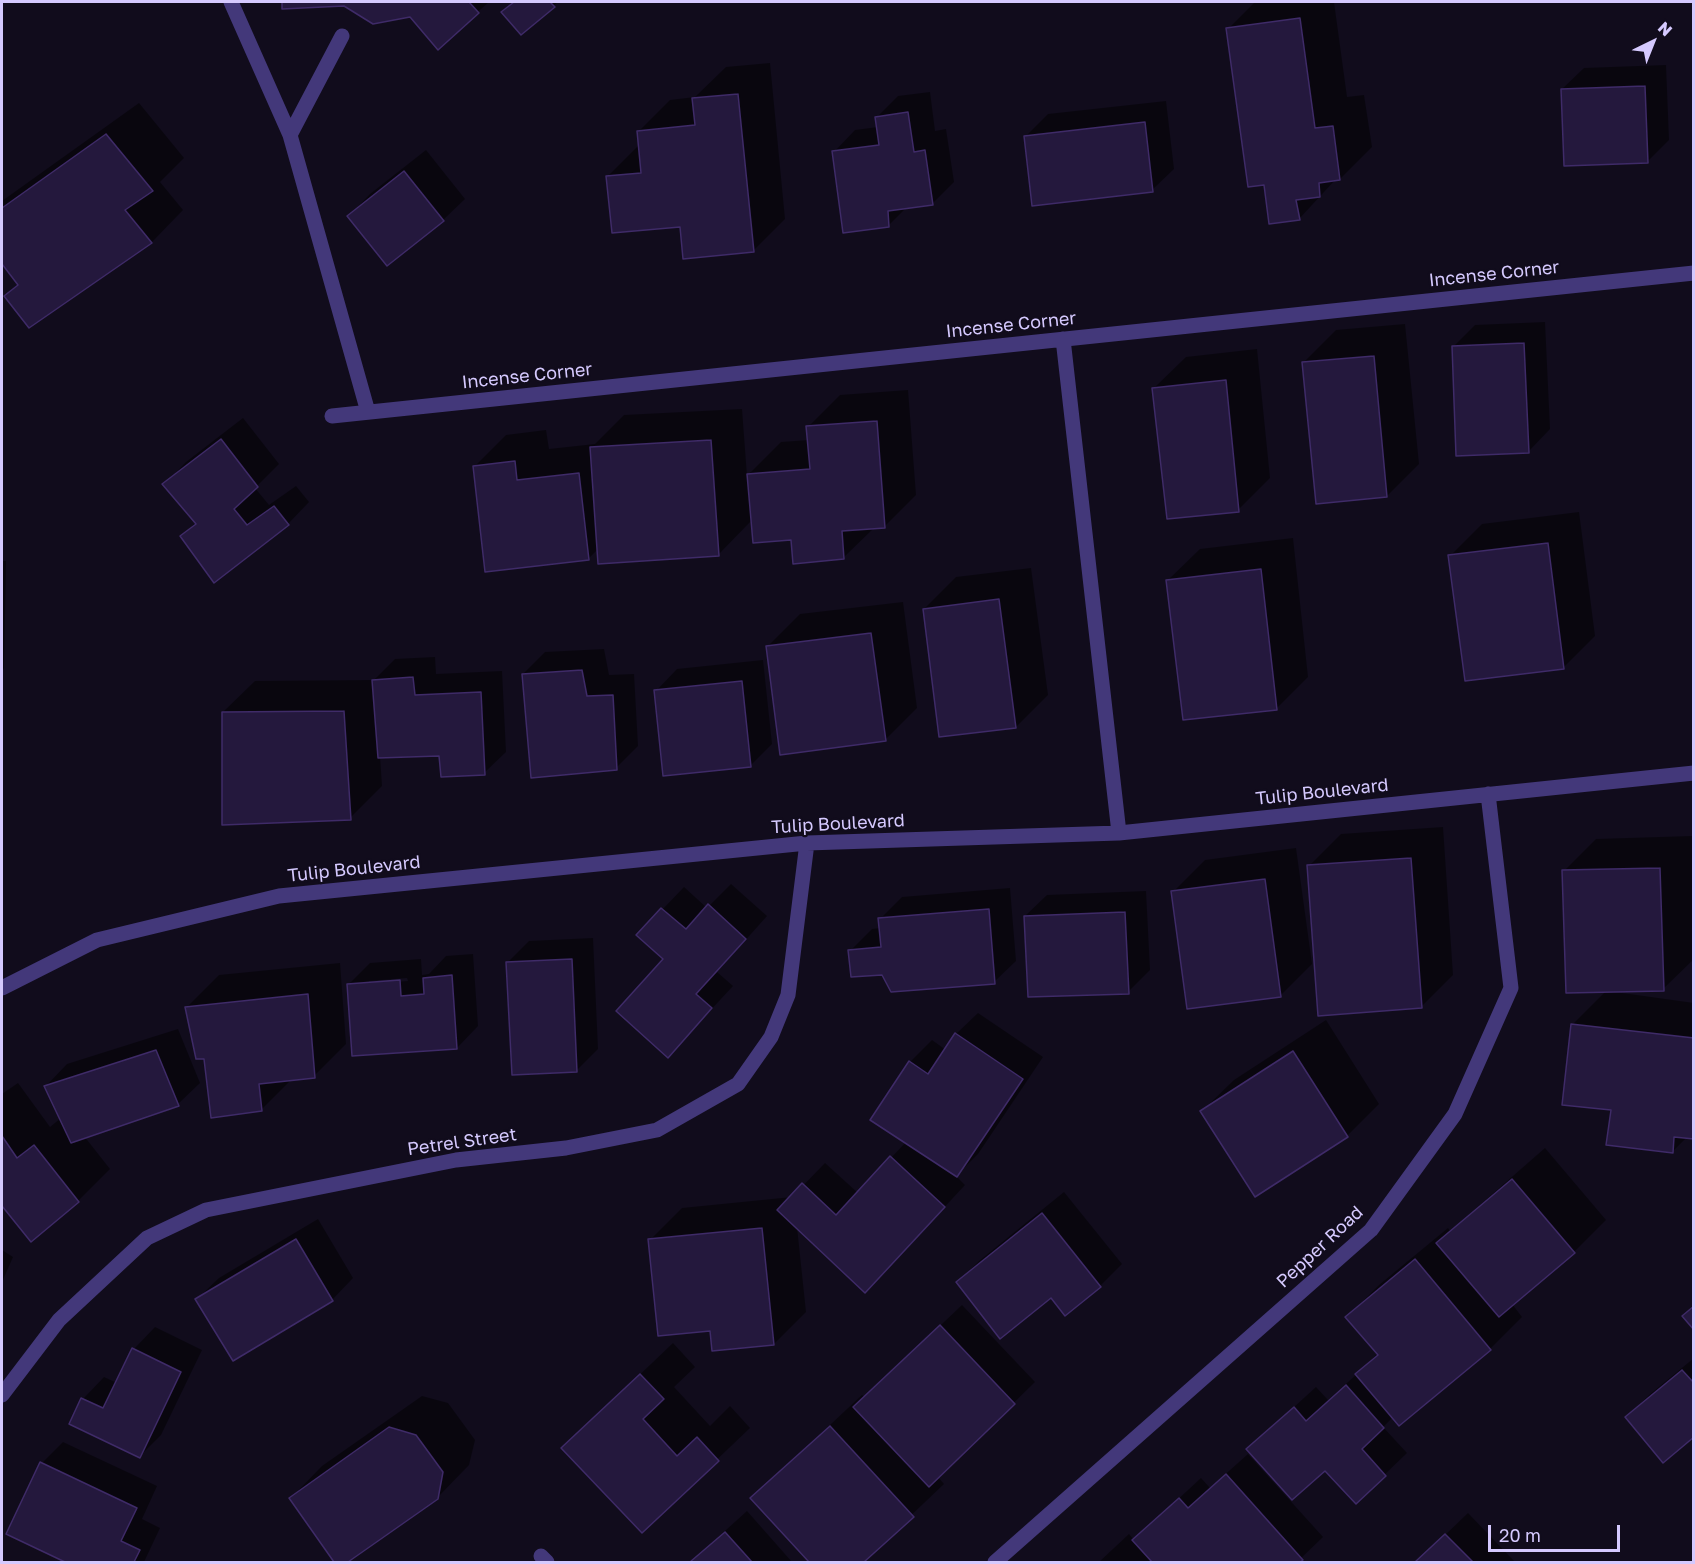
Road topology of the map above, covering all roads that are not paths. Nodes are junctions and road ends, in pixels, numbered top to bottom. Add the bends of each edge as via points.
1 (231, 2) edge
2 (342, 36) dead end
3 (290, 135) junction
4 (1694, 273) edge
5 (1063, 339) junction
6 (368, 412) junction
7 (332, 416) dead end
8 (1694, 773) edge
9 (1488, 794) junction
10 (1119, 833) junction
11 (807, 843) junction
12 (4, 984) edge
13 (2, 1395) edge
14 (995, 1563) edge

1 - 3 street
2 - 3 street
3 - 6 street
4 - 5 street, Incense Corner
5 - 6 street, Incense Corner
5 - 10 street
6 - 7 street, Incense Corner
8 - 9 street, Tulip Boulevard
9 - 10 street, Tulip Boulevard
9 - 14 street, Pepper Road via 1511,987 1455,1114 1371,1230
10 - 11 street, Tulip Boulevard
11 - 12 street, Tulip Boulevard via 279,896 97,940
11 - 13 street, Petrel Street via 788,995 771,1037 738,1084 657,1130 566,1148 456,1160 206,1210 147,1238 59,1320

